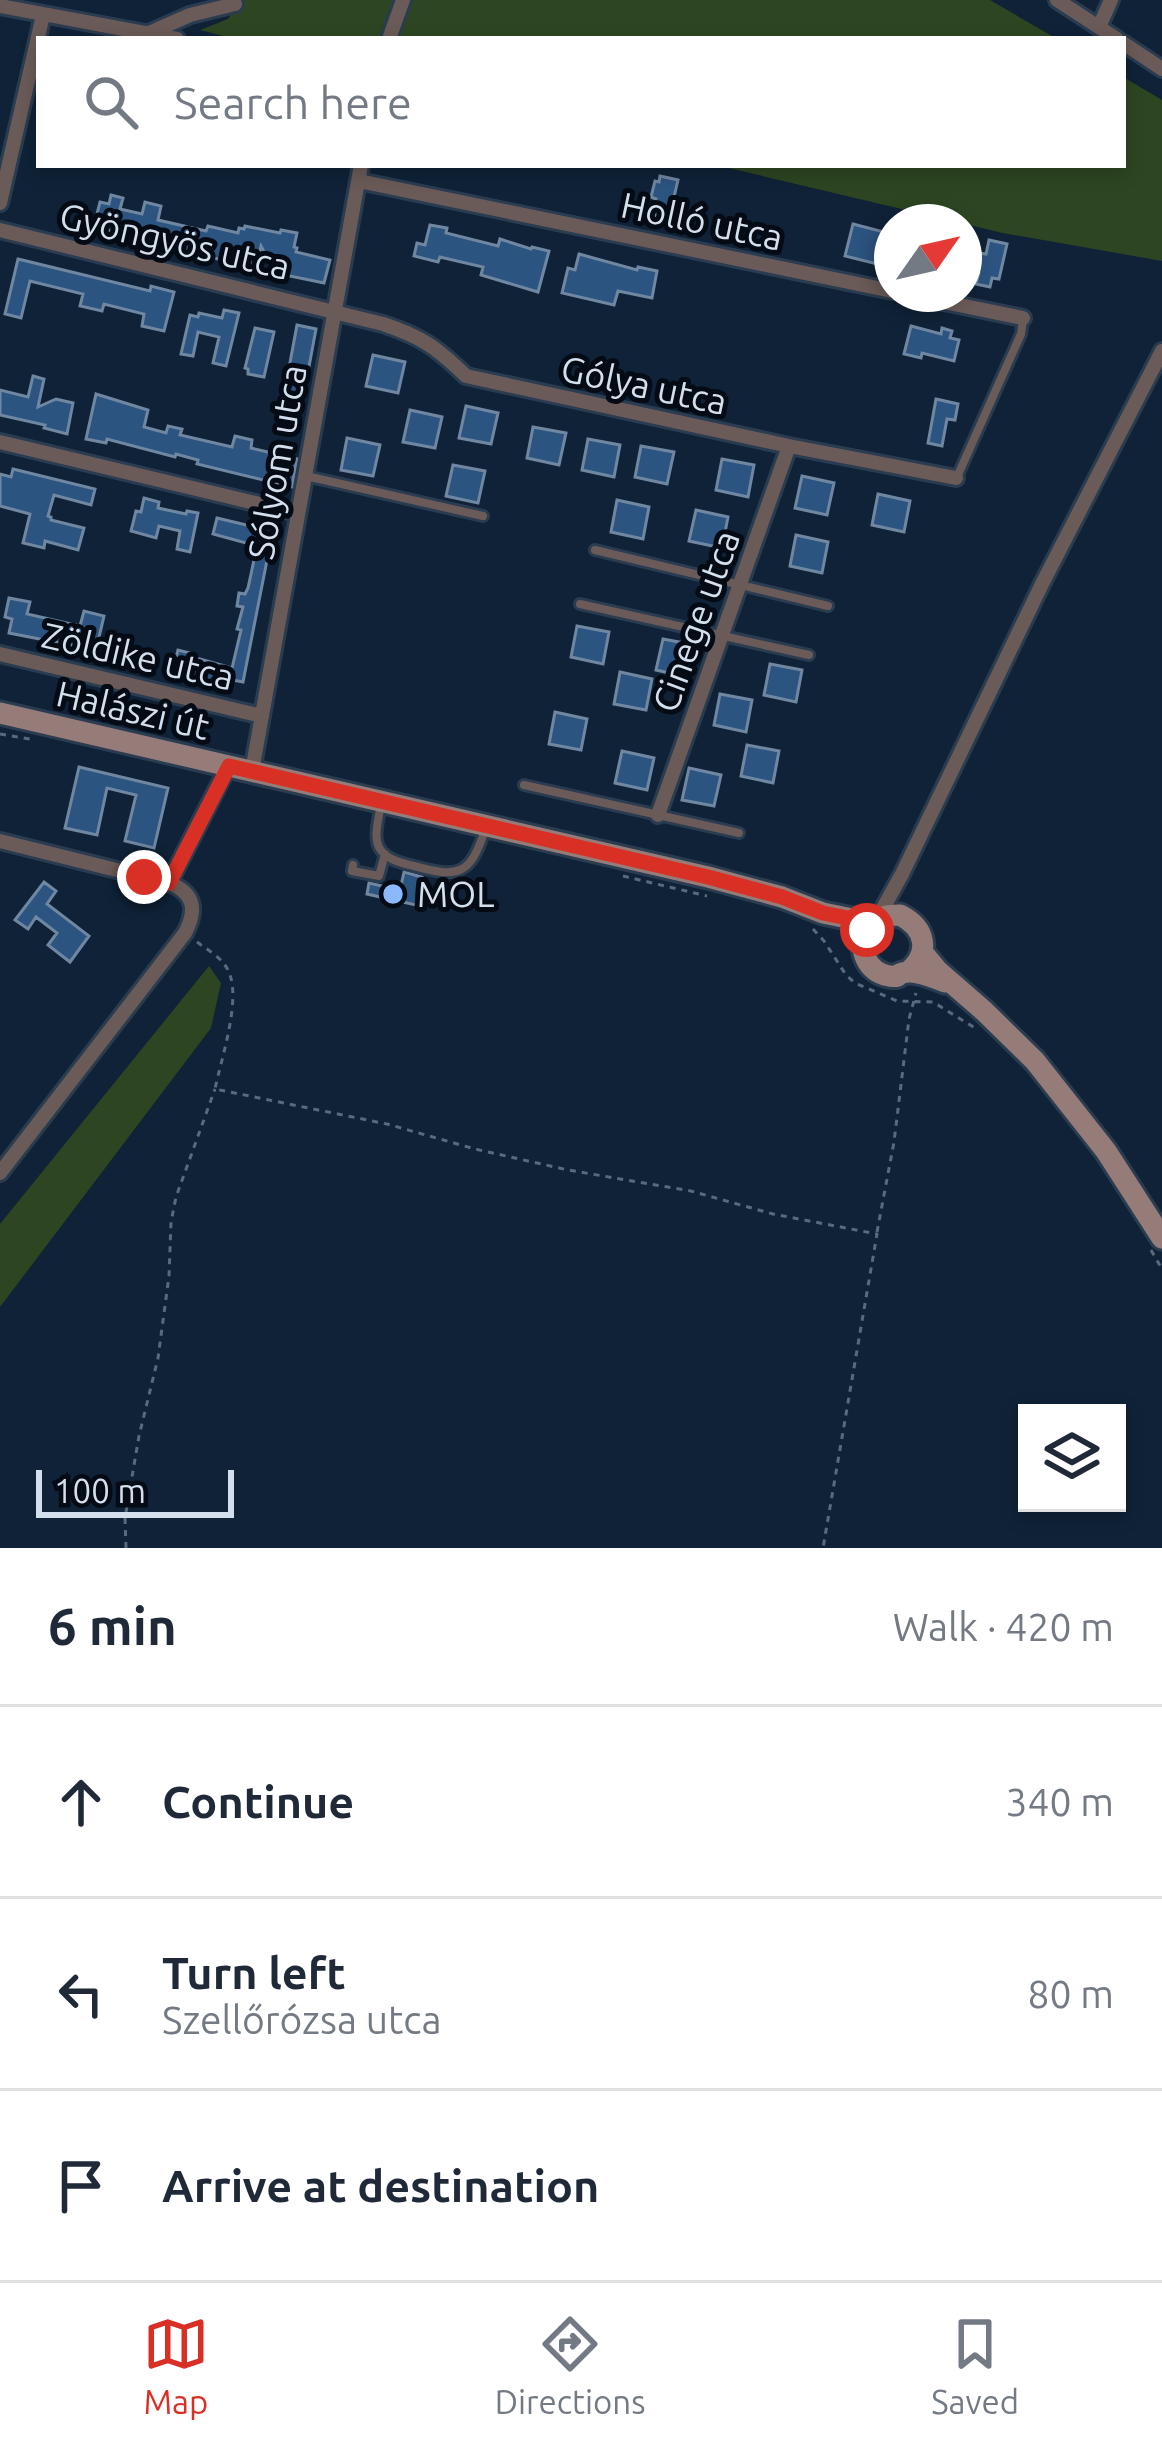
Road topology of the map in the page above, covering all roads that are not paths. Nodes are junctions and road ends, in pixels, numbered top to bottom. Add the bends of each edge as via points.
1 (403, 0) edge
2 (1057, 0) edge
3 (1111, 0) edge
4 (235, 4) dead end
5 (0, 5) edge
6 (43, 15) junction
7 (1099, 27) junction
8 (147, 34) junction
9 (38, 36) edge
10 (159, 36) edge
11 (390, 36) edge
12 (1112, 36) edge
13 (1126, 45) edge
14 (36, 46) edge
15 (1162, 69) edge
16 (360, 173) edge
17 (0, 203) edge
18 (0, 230) edge
19 (874, 287) edge
20 (335, 310) junction
21 (982, 310) edge
22 (1023, 318) joint
23 (1162, 351) edge
24 (0, 442) edge
25 (789, 446) junction
26 (304, 476) junction
27 (956, 478) joint
28 (297, 513) junction
29 (483, 516) dead end
30 (595, 550) dead end
31 (742, 585) junction
32 (580, 604) dead end
33 (828, 606) dead end
34 (723, 637) junction
35 (0, 654) edge
36 (809, 655) dead end
37 (0, 713) edge
38 (262, 716) junction
39 (229, 766) junction
40 (252, 771) junction
41 (524, 785) dead end
42 (381, 800) junction
43 (658, 814) junction
44 (487, 825) junction
45 (740, 832) dead end
46 (0, 842) edge
47 (386, 854) junction
48 (352, 865) dead end
49 (902, 874) junction
50 (167, 887) junction
51 (878, 925) junction
52 (923, 952) junction
53 (912, 981) junction
54 (952, 984) junction
55 (0, 1173) edge
56 (1157, 1245) edge

1 - 11 street
2 - 7 street
3 - 7 street
4 - 8 street
5 - 6 street
6 - 8 street
6 - 9 street
7 - 12 street
8 - 10 street
13 - 15 street
14 - 17 street
16 - 19 street, Holló utca
16 - 20 street, Sólyom utca
18 - 20 street, Gyöngyös utca
20 - 25 street, Gólya utca via 415,335 466,376
20 - 26 street, Sólyom utca
21 - 22 street
22 - 27 lane
23 - 49 street
24 - 28 street
25 - 27 street, Gólya utca
25 - 31 street, Cinege utca
26 - 28 street, Sólyom utca
26 - 29 lane
28 - 38 street, Sólyom utca
30 - 31 lane
31 - 33 lane
31 - 34 street, Cinege utca
32 - 34 lane
34 - 36 lane
34 - 43 street, Cinege utca
35 - 38 street, Zöldike utca
37 - 39 main road, Halászi út
38 - 40 street, Sólyom utca
39 - 40 main road, Halászi út
39 - 50 street
40 - 42 main road, Halászi út
41 - 43 lane
42 - 44 main road, Halászi út
42 - 47 lane via 376,836
43 - 45 lane
44 - 47 lane via 476,855 455,872
44 - 51 main road, Halászi út via 782,897 857,935
46 - 50 street
47 - 48 lane via 380,876
49 - 51 street
49 - 51 street via 896,905
50 - 55 street via 182,888 194,907 185,933
51 - 52 main road via 916,926
51 - 53 main road via 865,958 880,973
52 - 53 main road
52 - 54 main road
53 - 54 main road
54 - 56 main road via 1064,1095 1106,1151

